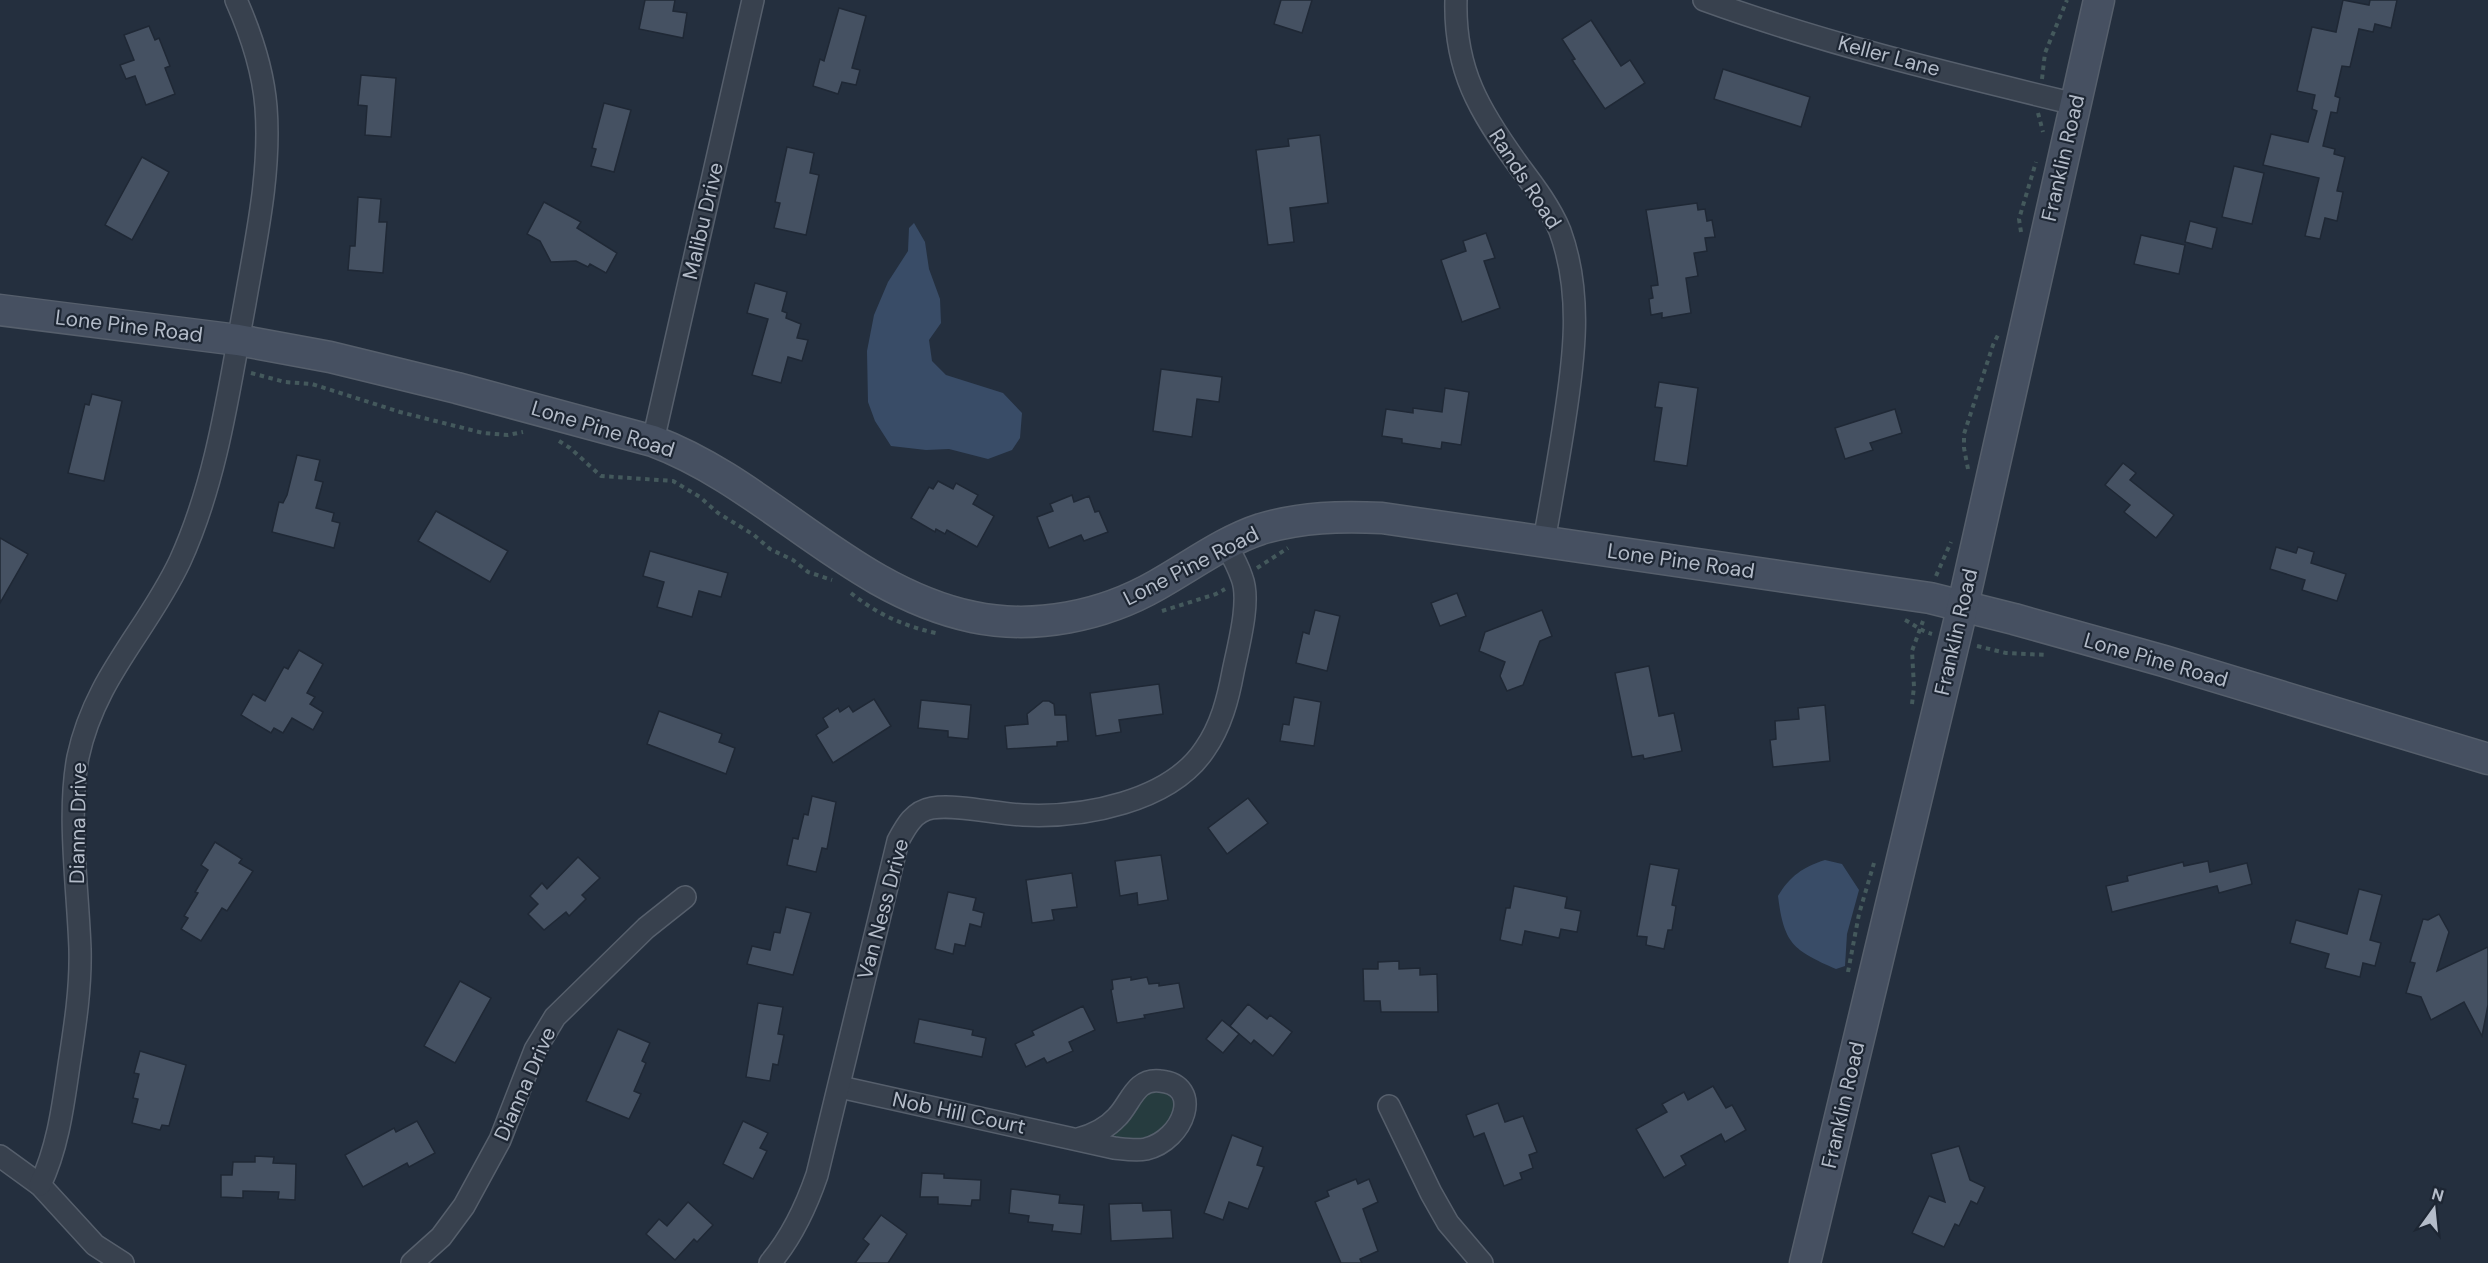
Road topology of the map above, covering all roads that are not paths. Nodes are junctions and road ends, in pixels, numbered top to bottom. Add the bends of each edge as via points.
1 (236, 0) edge
2 (753, 0) edge
3 (1456, 0) edge
4 (1704, 0) edge
5 (2099, 0) edge
6 (2075, 104) junction
7 (0, 310) edge
8 (238, 340) junction
9 (652, 441) junction
10 (1544, 541) junction
11 (1226, 545) junction
12 (1963, 605) junction
13 (2488, 759) edge
14 (684, 897) dead end
15 (840, 1087) junction
16 (1389, 1106) dead end
17 (1077, 1139) junction
18 (0, 1156) edge
19 (40, 1185) junction
20 (122, 1263) edge
21 (412, 1263) edge
22 (770, 1263) edge
23 (1482, 1263) edge
24 (1805, 1263) edge

1 - 8 street via 263,83 267,131 262,197
2 - 9 street, Malibu Drive
3 - 10 street, Rands Road via 1462,64 1469,86 1484,115 1554,218 1571,272 1575,344
4 - 6 street, Keller Lane via 1824,39
5 - 6 street, Franklin Road
6 - 12 street, Franklin Road
7 - 8 street, Lone Pine Road
8 - 9 street, Lone Pine Road via 456,387
8 - 19 street, Dianna Drive via 208,483 189,541 158,600 104,683 84,732 75,785 78,1005 57,1137
9 - 11 street, Lone Pine Road via 722,474 902,593 975,617 1038,621 1098,610 1156,586
10 - 11 street, Lone Pine Road via 1382,518 1336,516 1291,521
10 - 12 street, Lone Pine Road
11 - 15 street, Van Ness Drive via 1243,578 1244,602 1226,703 1205,750 1159,789 1098,810 1027,815 932,808 916,814 898,842
12 - 13 street, Lone Pine Road
12 - 24 street, Franklin Road
14 - 21 street, Dianna Drive via 646,928 555,1017 535,1050 500,1140 464,1206 441,1237
15 - 17 street, Nob Hill Court
15 - 22 street, Van Ness Drive via 808,1199
16 - 23 street via 1448,1223
17 - 17 street, Nob Hill Court via 1114,1148 1145,1149 1171,1137 1185,1110 1184,1100 1167,1082 1147,1082 1107,1126 1094,1135
18 - 19 street
19 - 20 street via 94,1245

